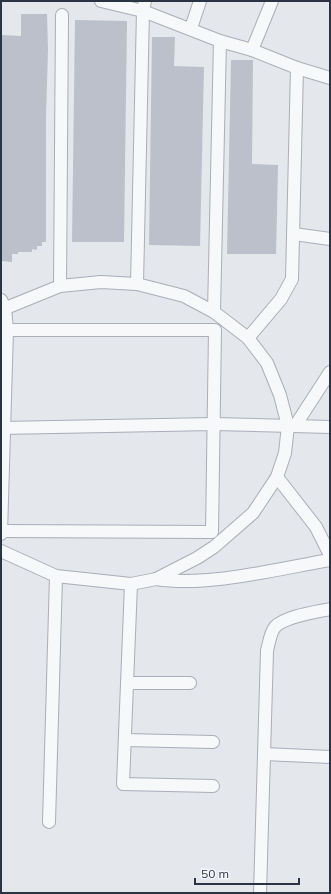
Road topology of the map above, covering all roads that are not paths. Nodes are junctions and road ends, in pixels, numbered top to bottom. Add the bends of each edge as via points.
1 (101, 1) edge
2 (200, 1) edge
3 (272, 1) edge
4 (144, 6) edge
5 (62, 15) dead end
6 (191, 28) junction
7 (220, 41) junction
8 (252, 50) junction
9 (297, 68) junction
10 (330, 78) edge
11 (294, 234) junction
12 (330, 239) edge
13 (137, 284) junction
14 (60, 286) junction
15 (2, 306) edge
16 (214, 312) junction
17 (7, 330) junction
18 (248, 338) junction
19 (330, 372) edge
20 (214, 424) junction
21 (292, 426) junction
22 (330, 427) edge
23 (2, 428) edge
24 (277, 477) junction
25 (1, 532) edge
26 (1, 551) edge
27 (330, 555) edge
28 (330, 560) edge
29 (56, 576) junction
30 (156, 579) junction
31 (131, 584) junction
32 (330, 609) edge
33 (127, 683) junction
34 (190, 683) dead end
35 (125, 740) junction
36 (213, 742) dead end
37 (264, 754) junction
38 (330, 757) edge
39 (213, 786) dead end
40 (50, 822) dead end
41 (260, 893) edge

1 - 4 street
2 - 6 street
3 - 8 street
4 - 6 street
4 - 13 street
5 - 14 street
6 - 7 street
7 - 8 street
7 - 16 street
8 - 9 street
9 - 10 street
9 - 11 street
11 - 12 street
11 - 18 street via 292,279 281,299
13 - 14 street via 101,282
13 - 16 street via 184,296
14 - 15 street
15 - 17 street
16 - 18 street
17 - 20 street via 215,330
17 - 23 street
18 - 21 street via 267,363
19 - 21 street
20 - 21 street
20 - 23 street
20 - 25 street via 212,532
21 - 22 street
21 - 24 street
23 - 25 street
24 - 27 street via 316,527
24 - 30 street via 253,513 214,547
26 - 29 street
28 - 30 street via 232,576 174,582
29 - 31 street
29 - 40 street
30 - 31 street
31 - 33 street
32 - 37 street via 286,620 275,627 267,651
33 - 34 street
33 - 35 street
35 - 36 street
35 - 39 street via 123,784
37 - 38 street
37 - 41 street

